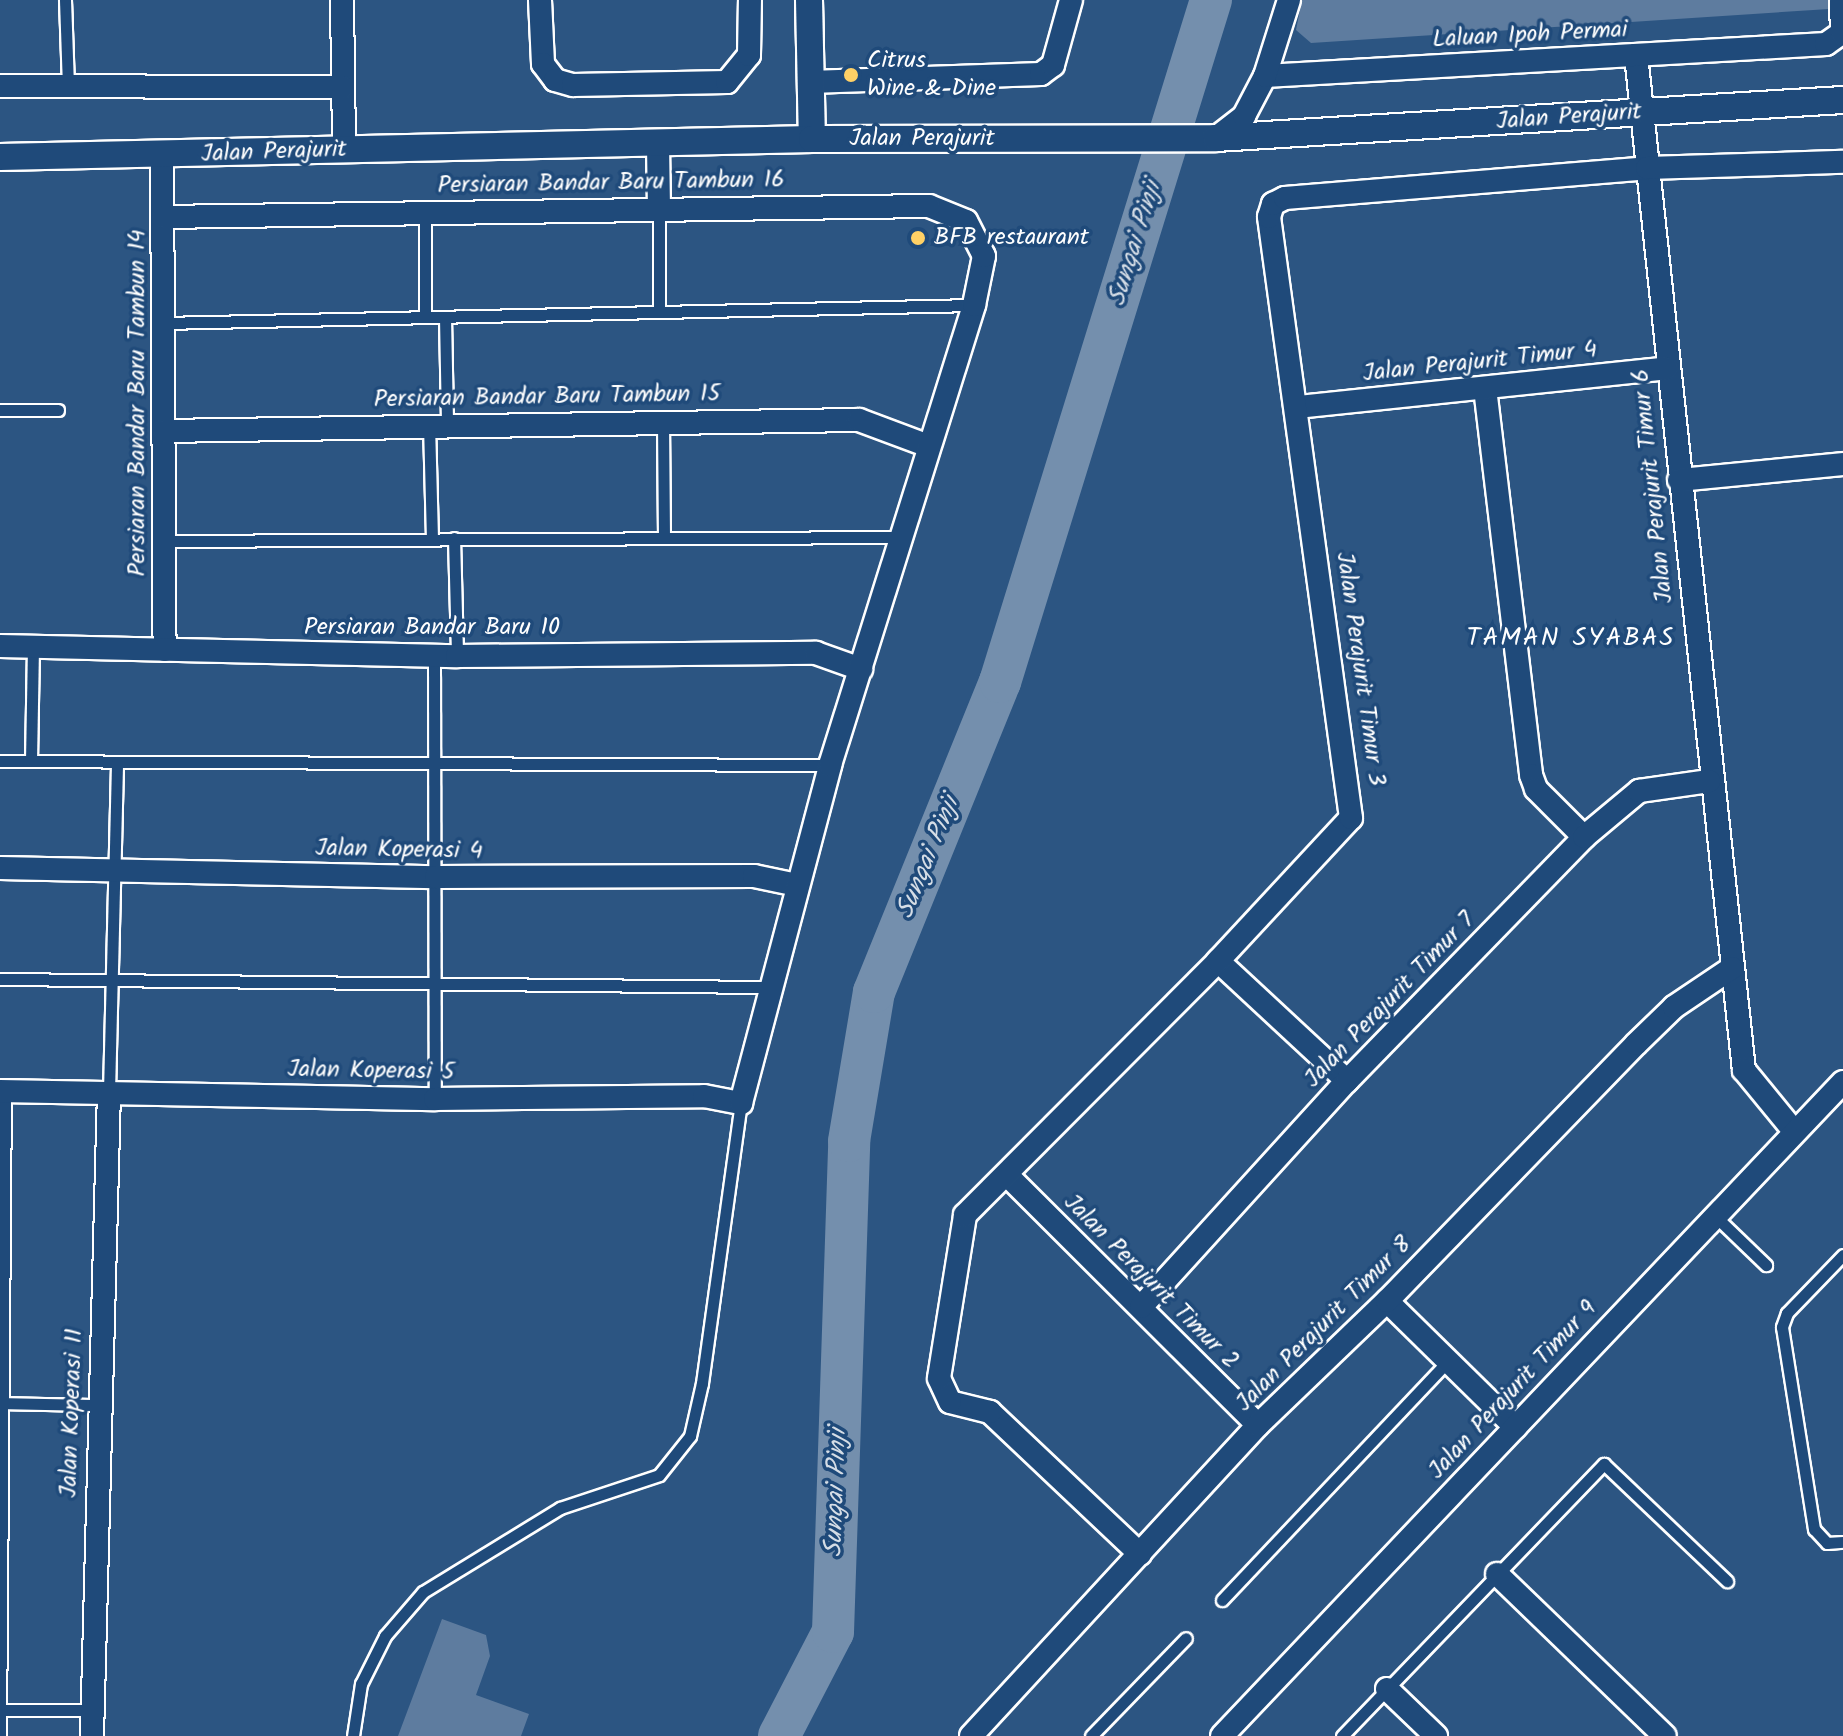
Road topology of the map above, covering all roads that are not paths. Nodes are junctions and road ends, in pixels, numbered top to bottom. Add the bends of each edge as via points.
1 (65, 0) edge
2 (342, 0) edge
3 (540, 0) edge
4 (750, 0) edge
5 (809, 0) edge
6 (1071, 0) edge
7 (1289, 0) edge
8 (1841, 0) edge
9 (1636, 55) junction
10 (1265, 76) junction
11 (810, 82) junction
12 (0, 86) edge
13 (68, 86) junction
14 (343, 87) junction
15 (1843, 100) edge
16 (1641, 111) junction
17 (1216, 138) junction
18 (812, 139) junction
19 (658, 145) junction
20 (344, 150) junction
21 (162, 155) junction
22 (0, 157) edge
23 (1843, 162) edge
24 (1647, 168) junction
25 (659, 206) junction
26 (425, 211) junction
27 (163, 217) junction
28 (974, 305) junction
29 (659, 312) junction
30 (425, 317) junction
31 (445, 317) junction
32 (163, 323) junction
33 (1667, 368) junction
34 (1485, 388) junction
35 (1298, 407) junction
36 (0, 410) edge
37 (58, 410) dead end
38 (663, 421) junction
39 (438, 423) junction
40 (164, 431) junction
41 (926, 445) junction
42 (1843, 464) edge
43 (1679, 480) junction
44 (664, 537) junction
45 (901, 537) junction
46 (454, 538) junction
47 (432, 539) junction
48 (165, 541) junction
49 (0, 646) edge
50 (33, 647) junction
51 (165, 650) junction
52 (434, 656) junction
53 (457, 656) junction
54 (861, 669) junction
55 (0, 761) edge
56 (31, 761) junction
57 (117, 762) junction
58 (436, 764) junction
59 (830, 765) junction
60 (1709, 781) junction
61 (1584, 837) junction
62 (0, 868) edge
63 (117, 870) junction
64 (436, 877) junction
65 (797, 885) junction
66 (1218, 961) junction
67 (1732, 968) junction
68 (0, 979) edge
69 (114, 981) junction
70 (436, 984) junction
71 (770, 987) junction
72 (1347, 1081) junction
73 (1843, 1082) edge
74 (2, 1091) edge
75 (109, 1092) junction
76 (435, 1099) junction
77 (741, 1103) junction
78 (1794, 1131) junction
79 (1007, 1175) junction
80 (1714, 1216) junction
81 (1843, 1255) edge
82 (1766, 1265) dead end
83 (1387, 1301) junction
84 (1141, 1307) junction
85 (1448, 1361) junction
86 (2, 1403) edge
87 (98, 1405) junction
88 (1258, 1425) junction
89 (1515, 1427) junction
90 (1843, 1542) edge
91 (1140, 1554) junction
92 (1497, 1574) junction
93 (1727, 1581) dead end
94 (1222, 1600) dead end
95 (1186, 1638) dead end
96 (1387, 1689) junction
97 (0, 1710) edge
98 (92, 1710) junction
99 (0, 1736) edge
100 (92, 1736) edge
101 (353, 1736) edge
102 (971, 1736) edge
103 (1091, 1736) edge
104 (1222, 1736) edge
105 (1342, 1736) edge
106 (1436, 1736) edge
107 (1665, 1736) edge

1 - 13 lane
2 - 14 street
3 - 4 street via 543,64 564,84 727,82 749,55
5 - 11 street
6 - 11 street via 1056,58 1041,74
7 - 10 street
8 - 9 street, Laluan Ipoh Permai via 1842,33 1833,43
9 - 10 street, Laluan Ipoh Permai
9 - 16 street, Jalan Perajurit Timur 6
10 - 17 street via 1244,116
11 - 18 street
12 - 13 street
13 - 14 street
14 - 20 street
15 - 16 street, Jalan Perajurit
16 - 17 street, Jalan Perajurit
16 - 24 street, Jalan Perajurit Timur 6
17 - 18 street, Jalan Perajurit
18 - 19 street, Jalan Perajurit
19 - 20 street, Jalan Perajurit
19 - 25 street
20 - 21 street, Jalan Perajurit
21 - 22 street, Jalan Perajurit
21 - 27 street, Persiaran Bandar Baru Tambun 14
23 - 24 street
24 - 33 street, Jalan Perajurit Timur 6
24 - 35 street, Jalan Perajurit Timur 3 via 1285,198 1273,204 1269,217
25 - 26 street, Persiaran Bandar Baru Tambun 16
25 - 28 street, Persiaran Bandar Baru Tambun 16 via 949,210 972,229 984,256
25 - 29 lane
26 - 27 street, Persiaran Bandar Baru Tambun 16
26 - 30 lane
27 - 32 street, Persiaran Bandar Baru Tambun 14
28 - 29 lane
28 - 41 street, Persiaran Bandar Baru Tambun 16
29 - 31 lane
30 - 31 lane
30 - 32 lane
31 - 39 lane
32 - 40 street, Persiaran Bandar Baru Tambun 14
33 - 34 street, Jalan Perajurit Timur 4
33 - 43 street, Jalan Perajurit Timur 6
34 - 35 street, Jalan Perajurit Timur 4
34 - 61 street via 1531,775 1536,789
35 - 66 street, Jalan Perajurit Timur 3 via 1352,811 1344,829
36 - 37 lane
38 - 39 street, Persiaran Bandar Baru Tambun 15
38 - 41 street, Persiaran Bandar Baru Tambun 15 via 859,420
38 - 44 lane
39 - 40 street, Persiaran Bandar Baru Tambun 15
39 - 47 lane
40 - 48 street, Persiaran Bandar Baru Tambun 14
41 - 45 street, Persiaran Bandar Baru Tambun 16
42 - 43 street
43 - 60 street, Jalan Perajurit Timur 6
44 - 45 lane
44 - 46 lane
45 - 54 street, Persiaran Bandar Baru Tambun 16
46 - 47 lane
46 - 53 lane
47 - 48 lane
48 - 51 street, Persiaran Bandar Baru Tambun 14
49 - 50 street, Persiaran Bandar Baru 10
50 - 51 street, Persiaran Bandar Baru 10
50 - 56 lane
51 - 52 street, Persiaran Bandar Baru 10
52 - 53 street, Persiaran Bandar Baru 10
52 - 58 lane
53 - 54 street, Persiaran Bandar Baru 10 via 816,653
54 - 59 street, Persiaran Bandar Baru Tambun 16
55 - 56 lane
56 - 57 lane
57 - 58 lane
57 - 63 lane
58 - 59 lane
58 - 64 lane
59 - 65 street, Persiaran Bandar Baru Tambun 16
60 - 61 street, Jalan Perajurit Timur 7 via 1639,791
60 - 67 street, Jalan Perajurit Timur 6
61 - 72 street, Jalan Perajurit Timur 7
62 - 63 street, Jalan Koperasi 4
63 - 64 street, Jalan Koperasi 4
63 - 69 lane
64 - 65 street, Jalan Koperasi 4 via 754,876
64 - 70 lane
65 - 71 street, Persiaran Bandar Baru Tambun 16
66 - 72 street
66 - 79 street, Jalan Perajurit Timur 3
67 - 78 street, Jalan Perajurit Timur 6 via 1747,1080
67 - 83 street, Jalan Perajurit Timur 8 via 1674,1007
68 - 69 lane
69 - 70 lane
69 - 75 lane
70 - 71 lane
70 - 76 lane
71 - 77 street, Persiaran Bandar Baru Tambun 16
72 - 84 street, Jalan Perajurit Timur 7
73 - 78 street, Jalan Perajurit Timur 9
74 - 75 street, Jalan Koperasi 5
74 - 86 lane
75 - 76 street, Jalan Koperasi 5
75 - 87 street, Jalan Koperasi 11
76 - 77 street, Jalan Koperasi 5 via 704,1096
77 - 101 lane via 690,1436 659,1475 560,1508 423,1592 385,1636 361,1684
78 - 80 street, Jalan Perajurit Timur 9
79 - 84 street, Jalan Perajurit Timur 2
79 - 91 street, Jalan Perajurit Timur 3 via 965,1215 939,1378 943,1396 990,1412
80 - 82 lane
80 - 89 street, Jalan Perajurit Timur 9
81 - 90 lane via 1782,1322 1814,1529 1827,1543
83 - 85 street
83 - 88 street, Jalan Perajurit Timur 8
84 - 88 street, Jalan Perajurit Timur 2
85 - 89 street
85 - 94 lane
86 - 87 lane
86 - 97 lane
87 - 98 street, Jalan Koperasi 11
88 - 91 street, Jalan Perajurit Timur 8
89 - 104 street, Jalan Perajurit Timur 9
91 - 102 street, Jalan Perajurit Timur 8
92 - 93 lane via 1604,1464
92 - 96 lane
92 - 107 street
95 - 103 lane
96 - 105 lane
96 - 106 street
97 - 98 lane
97 - 99 lane
98 - 100 street, Jalan Koperasi 11

